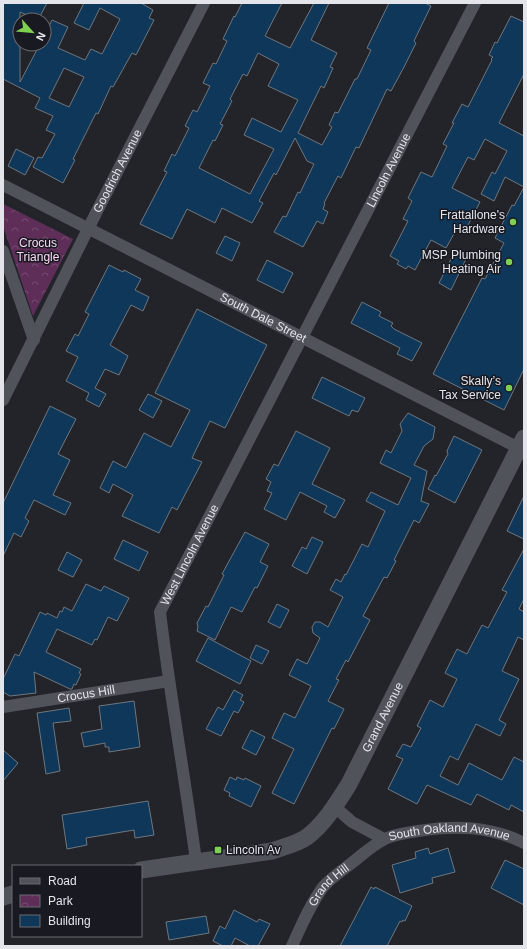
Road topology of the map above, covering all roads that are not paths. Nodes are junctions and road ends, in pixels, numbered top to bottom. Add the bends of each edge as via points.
1 (204, 3) edge
2 (475, 3) edge
3 (3, 185) edge
4 (89, 228) junction
5 (3, 251) edge
6 (302, 337) junction
7 (34, 340) junction
8 (3, 400) edge
9 (522, 446) edge
10 (169, 681) junction
11 (3, 707) edge
12 (335, 807) junction
13 (384, 839) junction
14 (524, 843) edge
15 (196, 861) junction
16 (142, 870) edge
17 (292, 946) edge

1 - 4 street, Goodrich Avenue
2 - 6 street, Lincoln Avenue
3 - 4 street, South Dale Street
4 - 6 street, South Dale Street
4 - 7 street, Goodrich Avenue
5 - 7 street
6 - 9 street, South Dale Street
6 - 10 street, West Lincoln Avenue via 160,612
7 - 8 street
9 - 12 main road, Grand Avenue via 353,777
10 - 11 street, Crocus Hill
10 - 15 street, West Lincoln Avenue
12 - 13 street, South Oakland Avenue via 358,825
12 - 15 main road, Grand Avenue via 323,823 306,838 289,846 272,851
13 - 14 street, South Oakland Avenue via 434,828 468,827 497,832
13 - 17 street, Grand Hill via 333,877 324,887 310,908
15 - 16 main road, Grand Avenue

